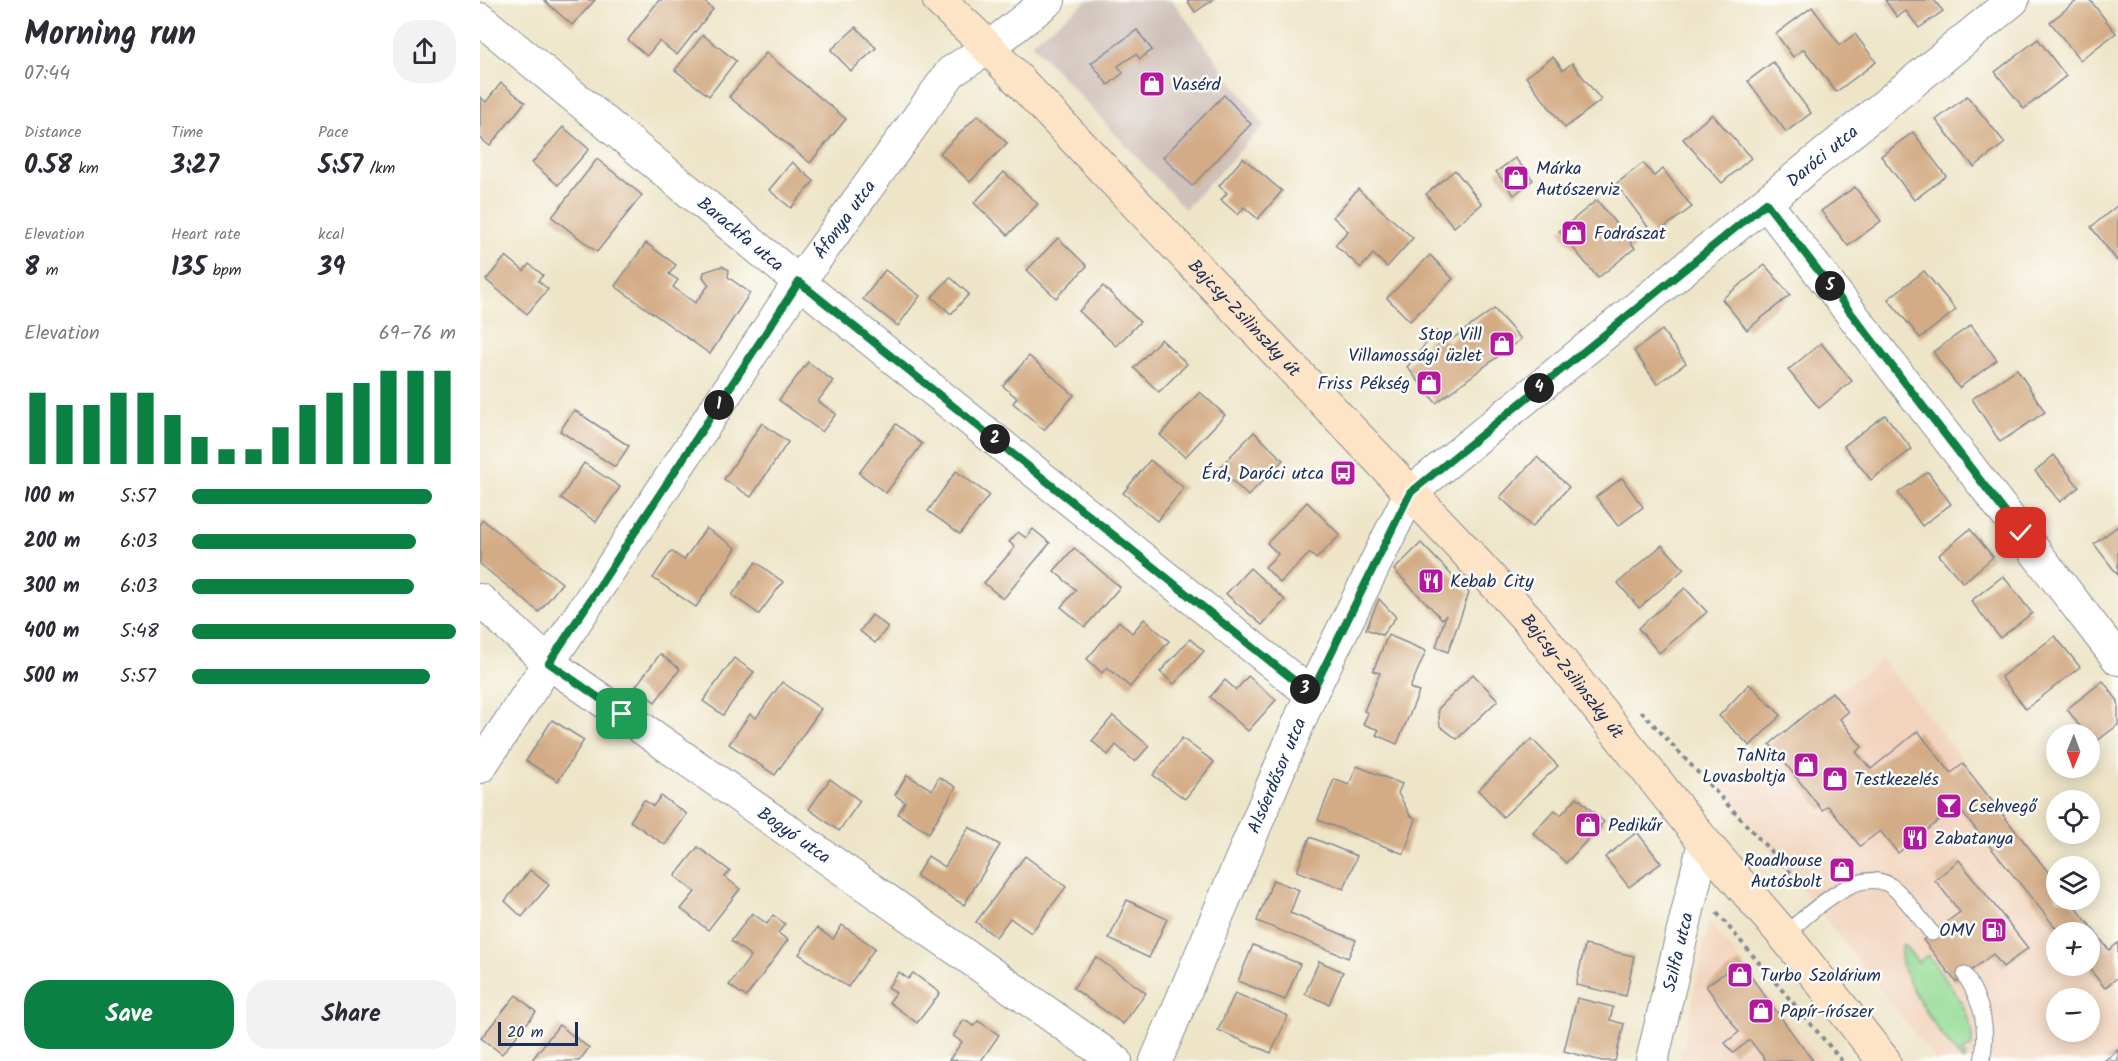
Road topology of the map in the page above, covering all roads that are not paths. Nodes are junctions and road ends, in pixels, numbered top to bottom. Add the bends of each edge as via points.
1 (939, 0) edge
2 (1049, 0) edge
3 (2013, 0) edge
4 (480, 19) edge
5 (988, 48) junction
6 (1766, 203) junction
7 (799, 282) junction
8 (1410, 493) junction
9 (480, 600) edge
10 (2118, 659) edge
11 (549, 663) junction
12 (1311, 694) junction
13 (480, 767) edge
14 (1704, 842) junction
15 (1932, 933) dead end
16 (1784, 935) junction
17 (1965, 975) dead end
18 (1116, 1061) edge
19 (1156, 1061) edge
20 (1652, 1061) edge
21 (1884, 1061) edge
22 (1983, 1061) edge

1 - 5 main road, Bajcsy-Zsilinszky út
2 - 5 street, Áfonya utca
3 - 6 street, Daróci utca
4 - 7 street, Barackfa utca
5 - 7 street, Áfonya utca via 951,72
5 - 8 main road, Bajcsy-Zsilinszky út
6 - 8 street, Daróci utca
6 - 10 street
7 - 11 street, Áfonya utca
7 - 12 street, Barackfa utca
8 - 12 street, Alsóerdősor utca
8 - 14 main road, Bajcsy-Zsilinszky út via 1529,621
9 - 11 street, Bogyó utca
11 - 13 street, Áfonya utca
11 - 18 street, Bogyó utca
12 - 19 street, Alsóerdősor utca
14 - 16 main road, Bajcsy-Zsilinszky út
14 - 20 street, Szilfa utca
15 - 16 lane via 1894,888 1868,881 1845,886
16 - 21 main road, Bajcsy-Zsilinszky út
17 - 22 lane via 1983,1013

